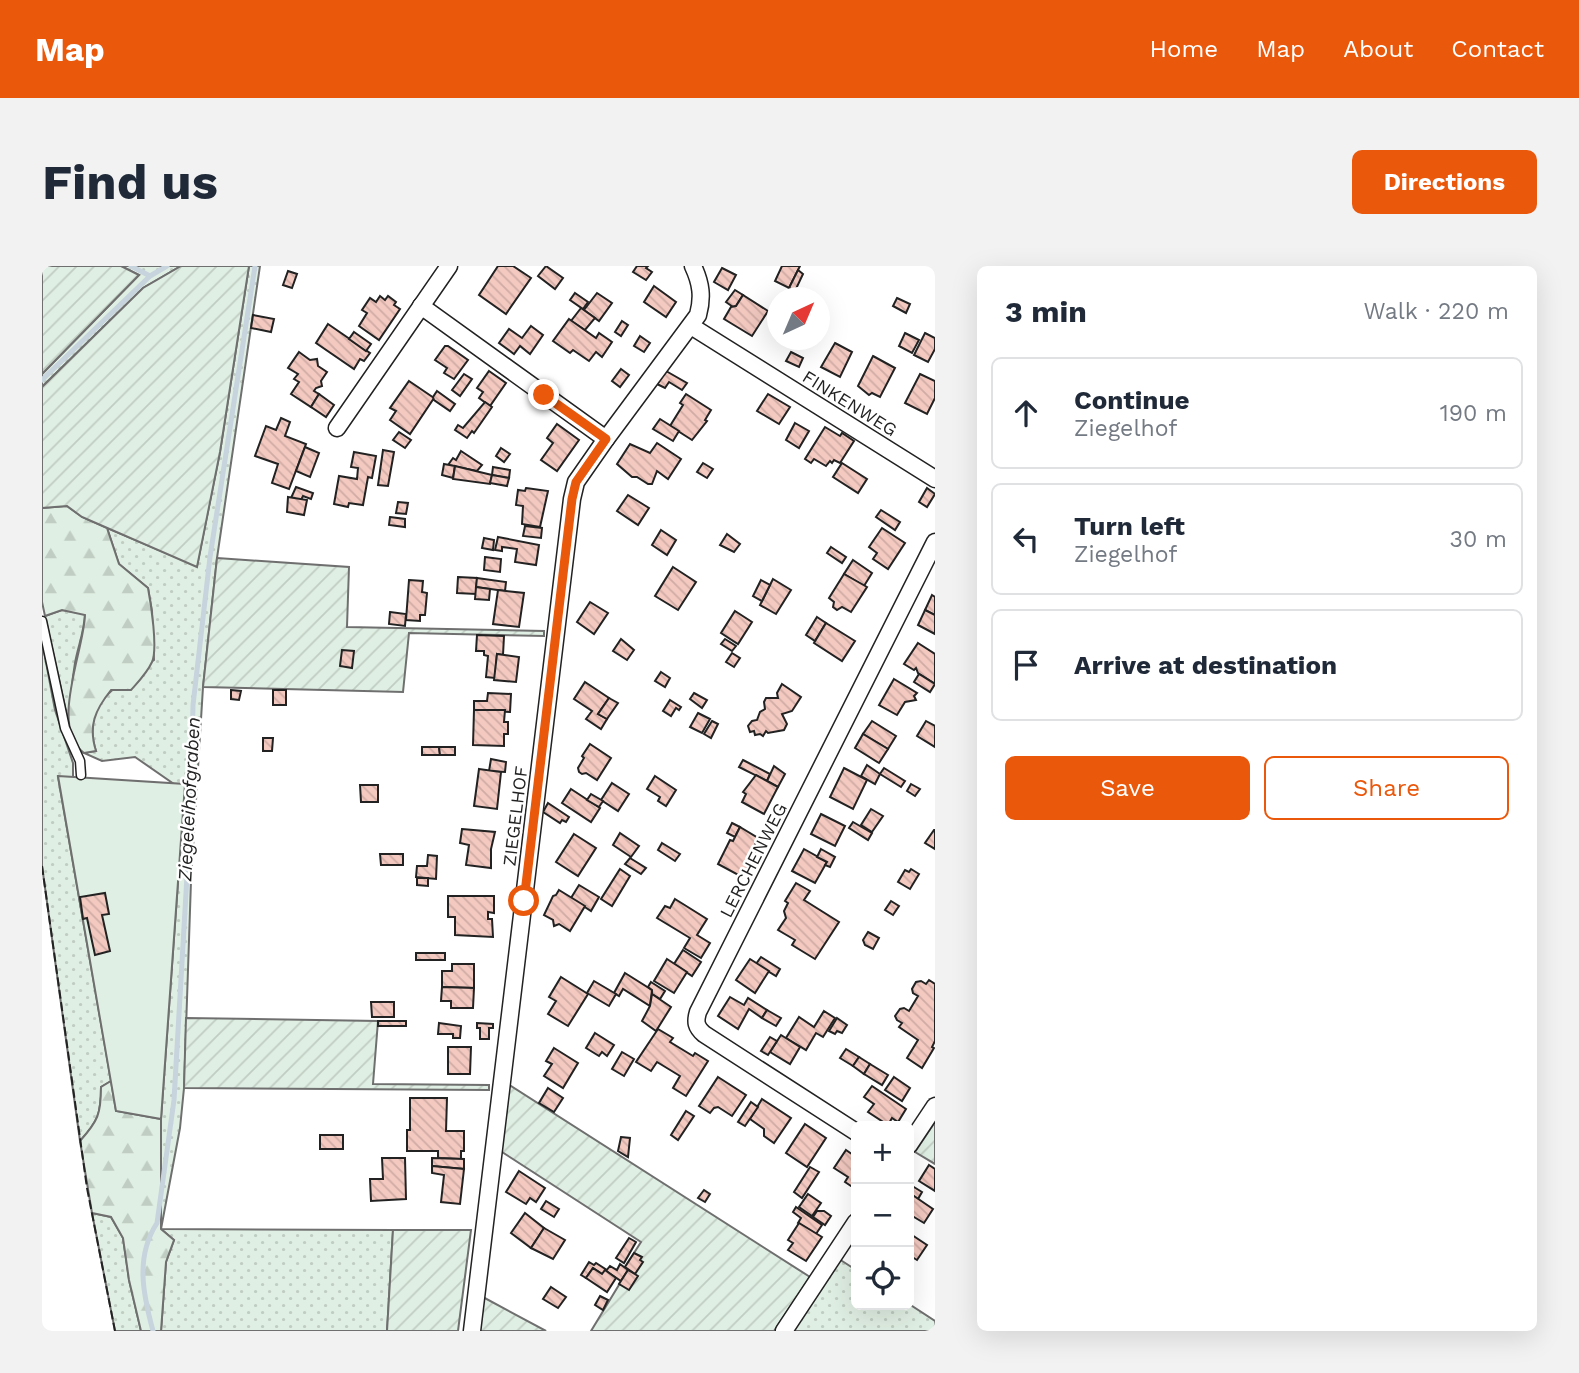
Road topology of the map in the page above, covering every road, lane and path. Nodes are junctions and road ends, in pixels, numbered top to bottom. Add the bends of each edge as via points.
1 (449, 266) edge
2 (694, 266) edge
3 (421, 306) junction
4 (691, 326) junction
5 (337, 428) dead end
6 (606, 439) junction
7 (935, 479) edge
8 (935, 541) edge
9 (42, 621) edge
10 (81, 775) dead end
11 (935, 1106) edge
12 (851, 1129) edge
13 (914, 1138) edge
14 (851, 1229) edge
15 (472, 1331) edge
16 (783, 1331) edge

1 - 3 street
2 - 4 street via 702,302
3 - 5 street
3 - 6 street
4 - 6 street, ZIEGELHOF
4 - 7 street, FINKENWEG
6 - 15 street, ZIEGELHOF via 576,482 572,499
8 - 12 street, LERCHENWEG via 696,1021 704,1034
9 - 10 lane via 65,728 77,752
11 - 13 street
14 - 16 street

